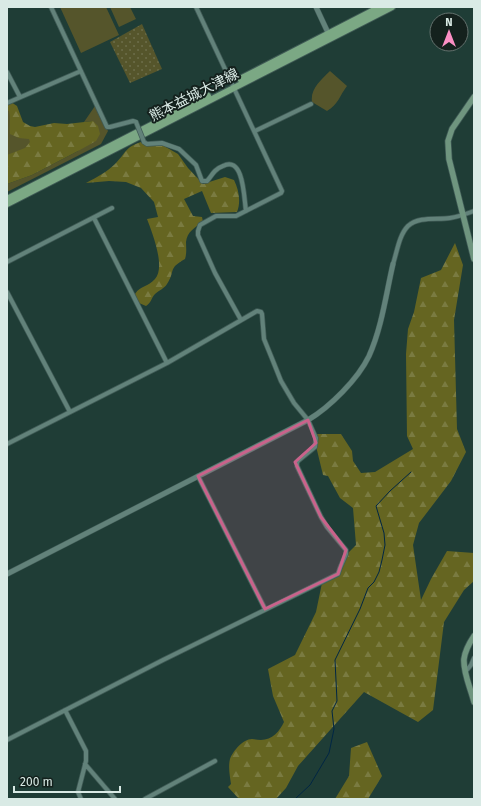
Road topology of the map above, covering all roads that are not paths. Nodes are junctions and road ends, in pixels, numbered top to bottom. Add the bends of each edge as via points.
1 (52, 7) edge
2 (196, 7) edge
3 (316, 7) edge
4 (380, 7) edge
5 (392, 7) edge
6 (330, 38) junction
7 (81, 71) junction
8 (7, 72) edge
9 (233, 85) junction
10 (20, 97) junction
11 (474, 97) edge
12 (7, 103) edge
13 (311, 104) dead end
14 (255, 130) junction
15 (7, 199) edge
16 (7, 204) edge
17 (112, 208) dead end
18 (474, 210) edge
19 (246, 211) junction
20 (464, 215) junction
21 (94, 218) junction
22 (474, 259) edge
23 (7, 262) edge
24 (393, 264) joint
25 (7, 292) edge
26 (241, 320) junction
27 (167, 363) junction
28 (70, 412) junction
29 (308, 420) junction
30 (7, 444) edge
31 (198, 476) junction
32 (7, 574) edge
33 (265, 609) junction
34 (474, 636) edge
35 (474, 658) edge
36 (466, 671) junction
37 (474, 702) edge
38 (65, 710) junction
39 (7, 740) edge
40 (214, 761) dead end
41 (85, 764) junction
42 (81, 799) edge
43 (115, 799) edge
44 (145, 799) edge

1 - 7 street
2 - 9 street
3 - 6 street
4 - 6 main road, 熊本益城大津線
5 - 6 main road, 熊本益城大津線
6 - 9 main road, 熊本益城大津線
7 - 10 street
7 - 19 street, bridge via 107,126 136,122 144,142 162,143 179,149 196,165 202,181 208,181 215,170 226,164 237,169 242,181
8 - 10 street
9 - 14 street
9 - 15 main road, 熊本益城大津線
9 - 16 main road, 熊本益城大津線
10 - 12 street
11 - 20 main road via 452,129 448,141 449,159
13 - 14 street
14 - 19 street via 282,191
17 - 21 street
18 - 20 street
19 - 26 street via 236,216 216,216 200,225 198,231 215,273
20 - 22 main road
20 - 24 street via 425,219 408,226 401,237
21 - 23 street
21 - 27 street
24 - 29 street via 380,324 368,357 360,371 330,405
25 - 28 street
26 - 27 street
26 - 29 street via 261,312 264,339 281,381
27 - 28 street
28 - 30 street
29 - 31 street
29 - 33 street via 316,443 297,462 297,466 321,517 346,550 346,554 338,574
31 - 32 street
31 - 33 street
33 - 38 street
34 - 36 main road via 464,659
35 - 36 street
36 - 37 main road
38 - 39 street
38 - 41 street via 86,751
40 - 44 street
41 - 42 street via 78,792
41 - 43 street

